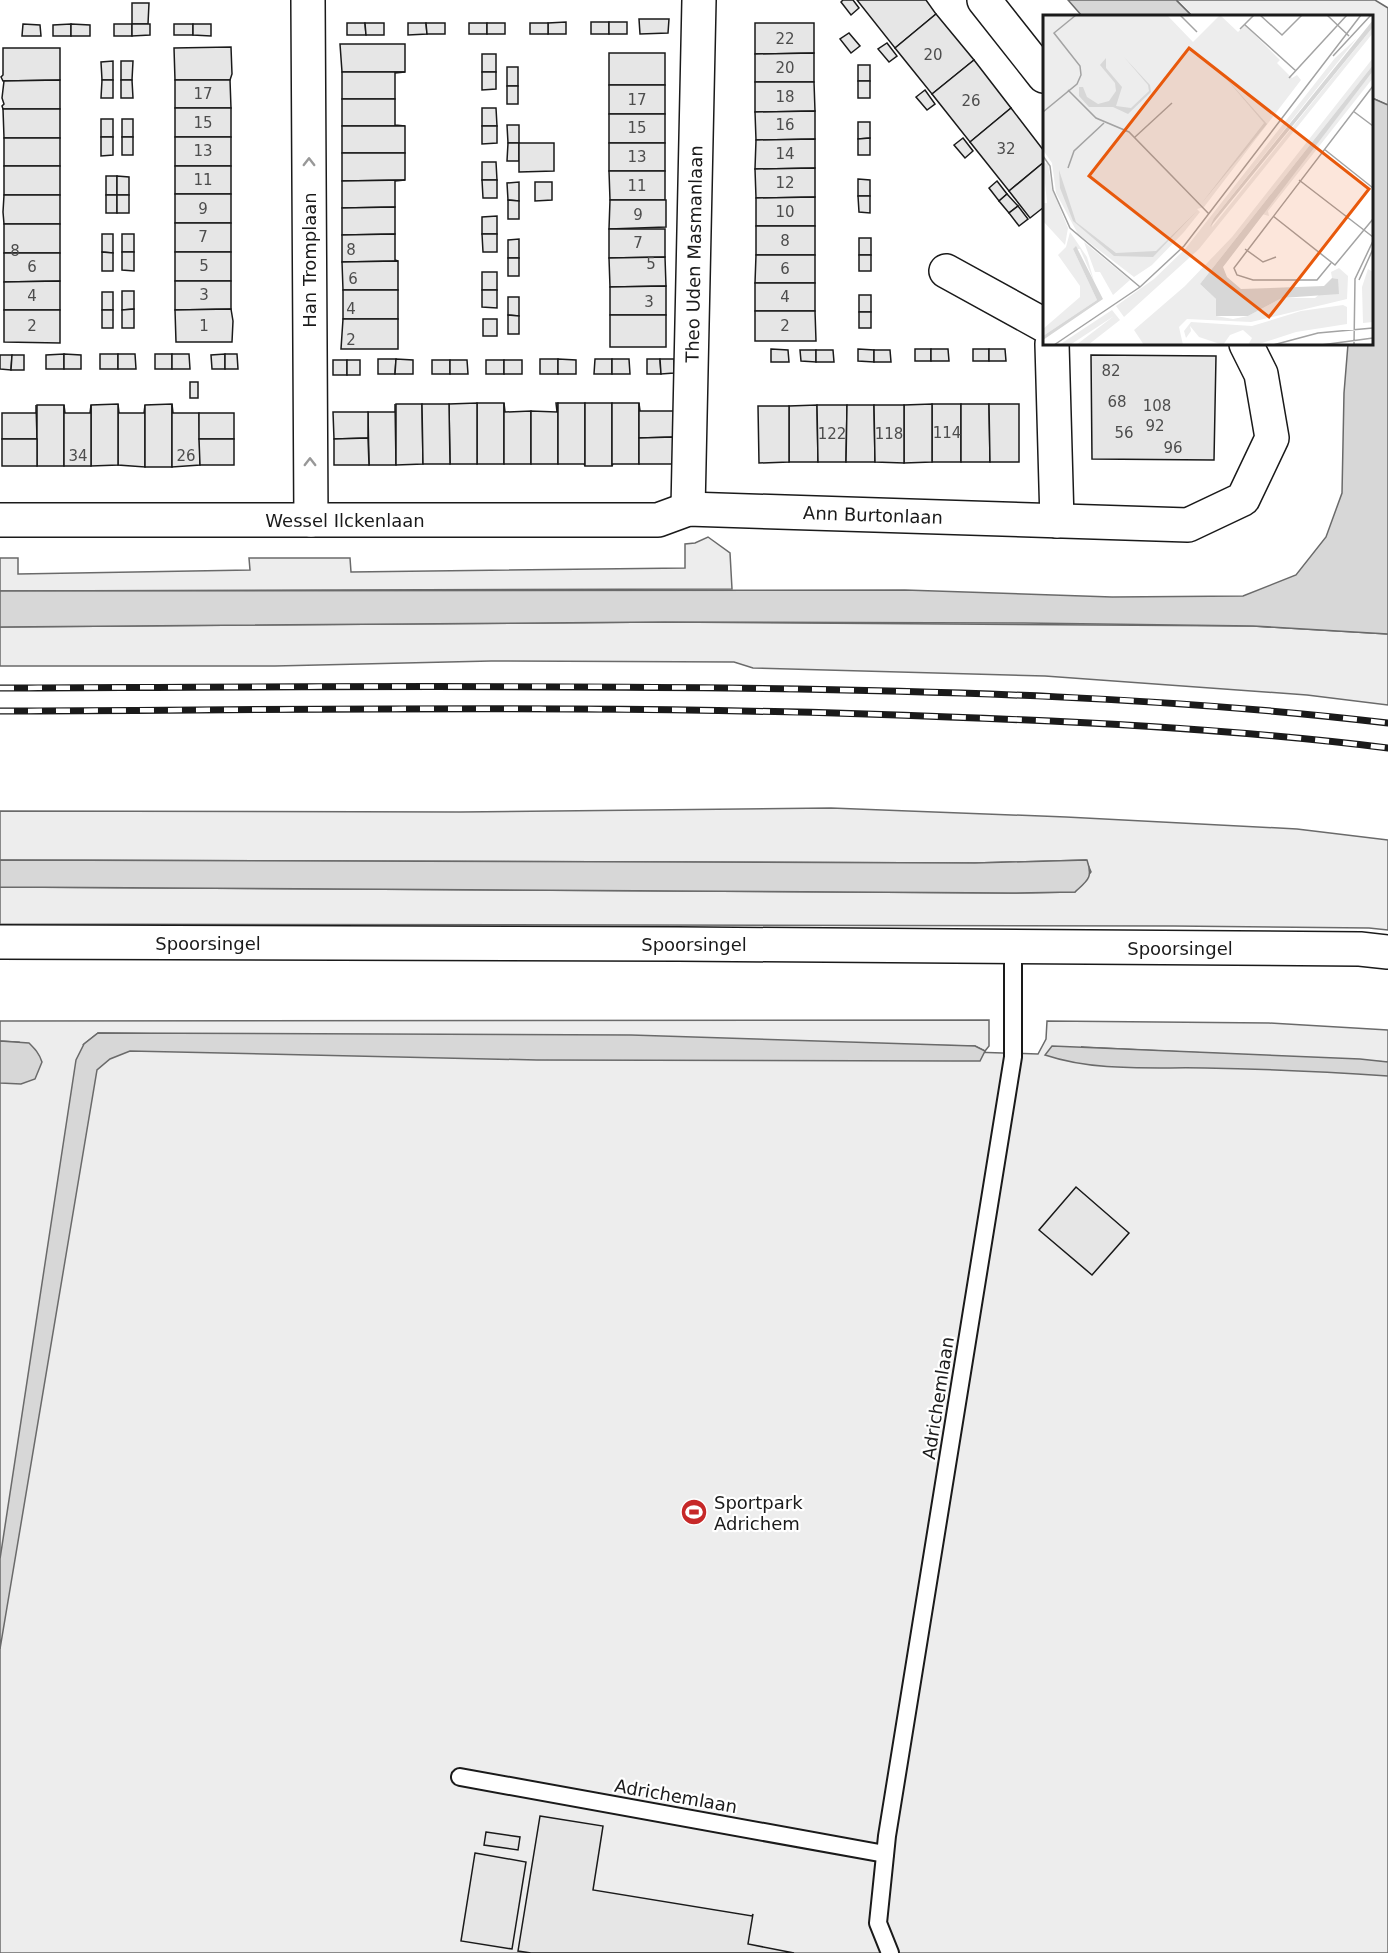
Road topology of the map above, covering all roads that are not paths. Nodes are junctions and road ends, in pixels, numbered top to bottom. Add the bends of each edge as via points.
1 (308, 0) edge
2 (699, 0) edge
3 (984, 0) edge
4 (1043, 75) edge
5 (945, 271) dead end
6 (1043, 324) edge
7 (1052, 345) edge
8 (1247, 345) edge
9 (688, 509) junction
10 (0, 520) edge
11 (311, 520) junction
12 (1057, 521) junction
13 (0, 942) edge
14 (1013, 947) junction
15 (1388, 952) edge
16 (460, 1777) dead end
17 (885, 1854) junction
18 (890, 1953) edge

11 -> 1 street, Han Tromplaan
2 - 9 street, Theo Uden Masmanlaan
3 - 4 street
5 - 6 street
7 - 12 street
8 - 12 street, Ann Burtonlaan via 1262,374 1272,438 1243,499 1188,525
9 - 11 street, Wessel Ilckenlaan via 658,520
9 - 12 street, Ann Burtonlaan
10 - 11 street, Wessel Ilckenlaan
13 - 14 street, Spoorsingel
14 - 15 street, Spoorsingel
14 - 17 lane, Adrichemlaan via 1013,1057
16 - 17 lane, Adrichemlaan
17 - 18 lane, Adrichemlaan via 878,1923

